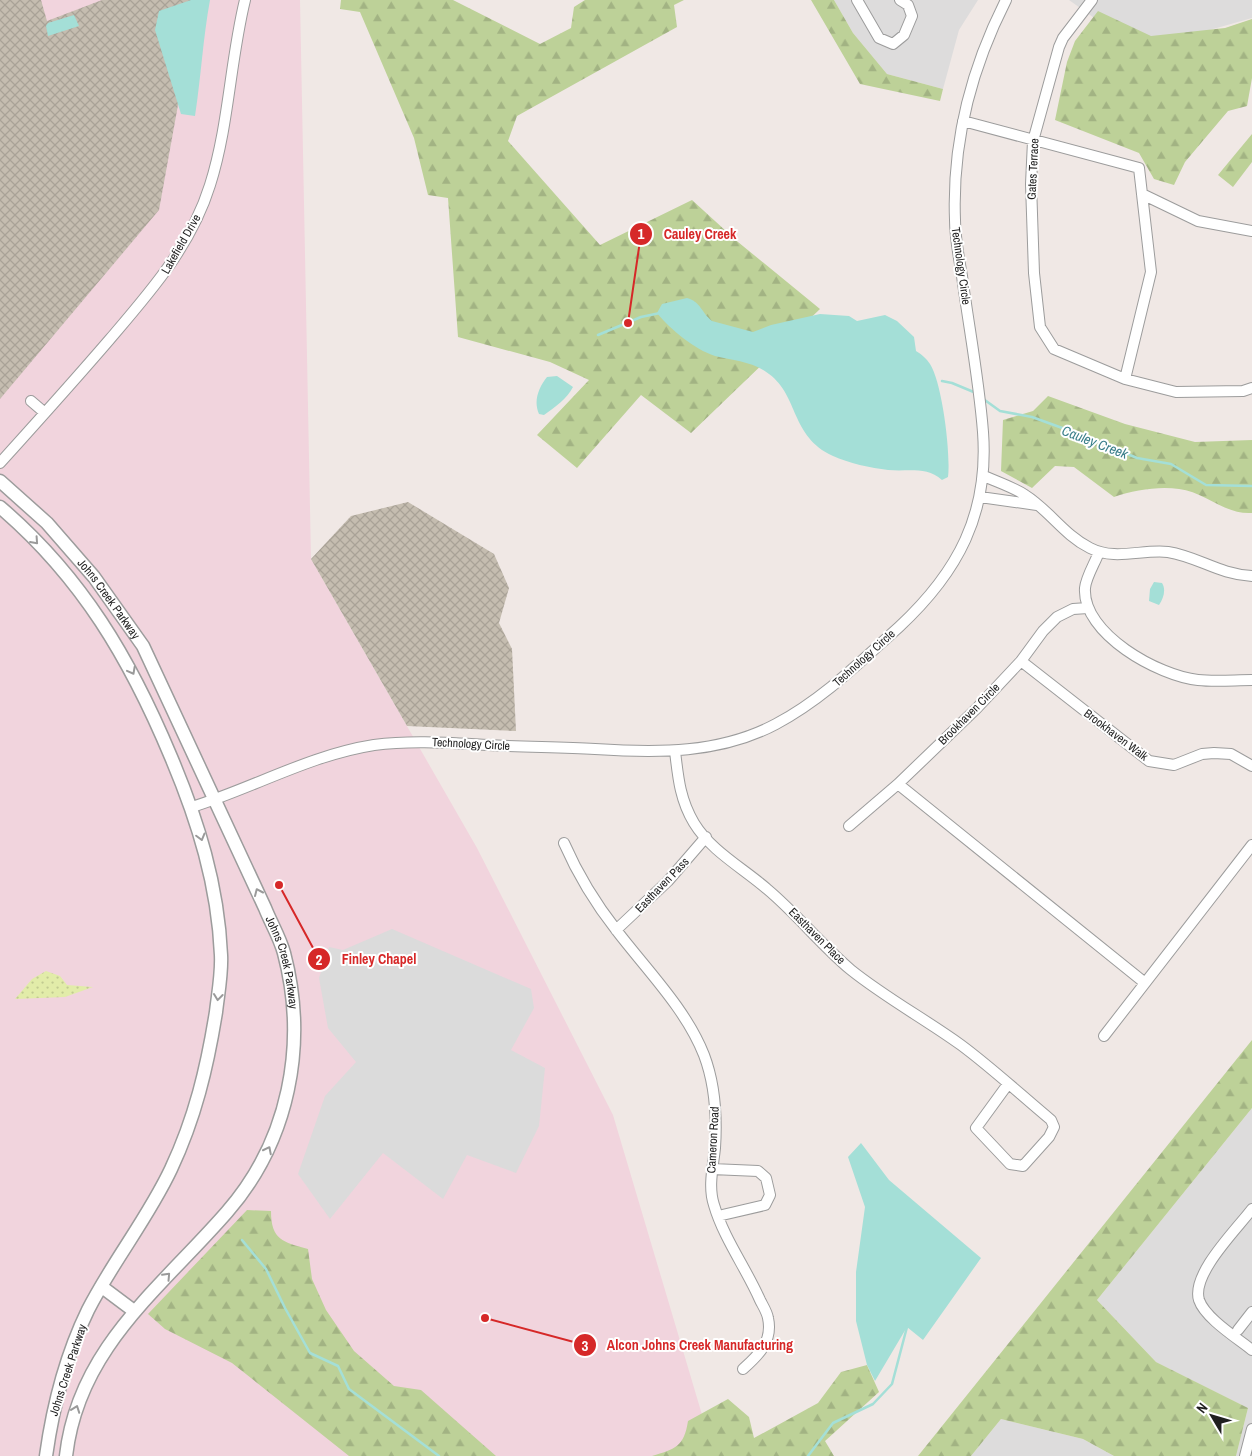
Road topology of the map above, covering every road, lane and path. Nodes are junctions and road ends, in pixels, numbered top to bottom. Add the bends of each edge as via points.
1 (246, 0) edge
2 (857, 0) edge
3 (900, 0) edge
4 (1006, 0) edge
5 (1092, 0) edge
6 (963, 121) junction
7 (1033, 141) junction
8 (1142, 194) junction
9 (1252, 231) edge
10 (1125, 379) junction
11 (1252, 388) edge
12 (32, 401) dead end
13 (45, 413) junction
14 (0, 463) edge
15 (984, 476) junction
16 (0, 481) edge
17 (1016, 490) junction
18 (980, 497) junction
19 (1013, 502) junction
20 (1037, 505) junction
21 (0, 508) edge
22 (1099, 552) junction
23 (1252, 576) edge
24 (1088, 608) junction
25 (1021, 661) junction
26 (1252, 680) edge
27 (675, 751) junction
28 (1252, 766) edge
29 (898, 784) junction
30 (217, 800) junction
31 (192, 807) junction
32 (849, 826) dead end
33 (706, 837) junction
34 (564, 843) dead end
35 (1252, 845) edge
36 (616, 930) junction
37 (1145, 983) junction
38 (1104, 1036) dead end
39 (1008, 1084) junction
40 (712, 1169) junction
41 (1252, 1209) edge
42 (718, 1216) junction
43 (102, 1287) junction
44 (134, 1311) junction
45 (1252, 1312) edge
46 (1238, 1330) dead end
47 (1252, 1350) edge
48 (743, 1368) dead end
49 (1252, 1429) edge
50 (46, 1456) edge
51 (66, 1456) edge
52 (1245, 1456) edge

1 - 13 street, Lakefield Drive via 238,30 217,160 192,230 158,283
2 - 3 street via 879,38 894,44 904,35 912,16 908,5
4 - 6 street, Technology Circle via 974,70
5 - 7 street, Gates Terrace via 1059,47
6 - 7 street
6 - 15 street, Technology Circle via 954,222 979,397
7 - 8 street via 1139,168
7 - 10 street, Gates Terrace via 1034,273 1040,327 1054,349
8 - 9 street via 1198,221
8 - 10 street via 1151,272
10 - 11 street via 1176,392 1243,391
12 - 13 street
13 - 14 street, Lakefield Drive
15 - 17 street
15 - 18 street, Technology Circle
16 - 30 street, Johns Creek Parkway via 46,523 94,576 143,646
17 - 19 street
17 - 20 street
18 - 19 street
18 - 27 street, Technology Circle via 960,554 931,594 834,685 773,726 730,742
19 - 20 street
20 - 22 street via 1075,539
21 -> 31 street, Johns Creek Parkway via 77,586 120,648 150,706
22 - 23 street via 1114,555 1170,553 1192,558 1233,575
22 - 24 street via 1085,587
24 - 25 street, Brookhaven Circle via 1073,609 1057,617
24 - 26 street via 1098,626 1132,654 1162,669 1197,680
25 - 28 street, Brookhaven Walk via 1149,761 1174,765 1214,752 1231,754
25 - 29 street, Brookhaven Circle
27 - 30 street, Technology Circle via 398,743 326,756
27 - 33 street, Easthaven Place via 679,791 696,825
29 - 32 street, Brookhaven Circle
29 - 37 street
30 - 31 street, Technology Circle
44 -> 30 street, Johns Creek Parkway via 228,1211 255,1175 272,1144 290,1083 295,1029 284,952
31 -> 43 street, Johns Creek Parkway via 214,884 221,958 208,1063 191,1122 171,1169
33 - 36 street, Easthaven Pass via 668,882
33 - 39 street, Easthaven Place via 794,913 821,944 852,970 889,999 961,1045
34 - 36 street, Cameron Road via 576,871
35 - 37 street
36 - 40 street, Cameron Road via 674,1001 704,1055 715,1099
37 - 38 street
39 - 39 street, Easthaven Place via 1051,1120 1054,1127 1023,1166 1010,1164 976,1128
40 - 42 street, Cameron Road via 713,1203
40 - 42 street via 758,1171 766,1178 770,1194 765,1205
41 - 47 street via 1203,1272 1198,1290 1199,1300 1209,1315
42 - 48 street, Cameron Road via 768,1318 767,1338 760,1354
43 - 44 street
43 - 50 street, Johns Creek Parkway via 88,1310 72,1351 52,1416
51 -> 44 street, Johns Creek Parkway via 72,1420 93,1368
45 - 46 street
49 - 52 street

